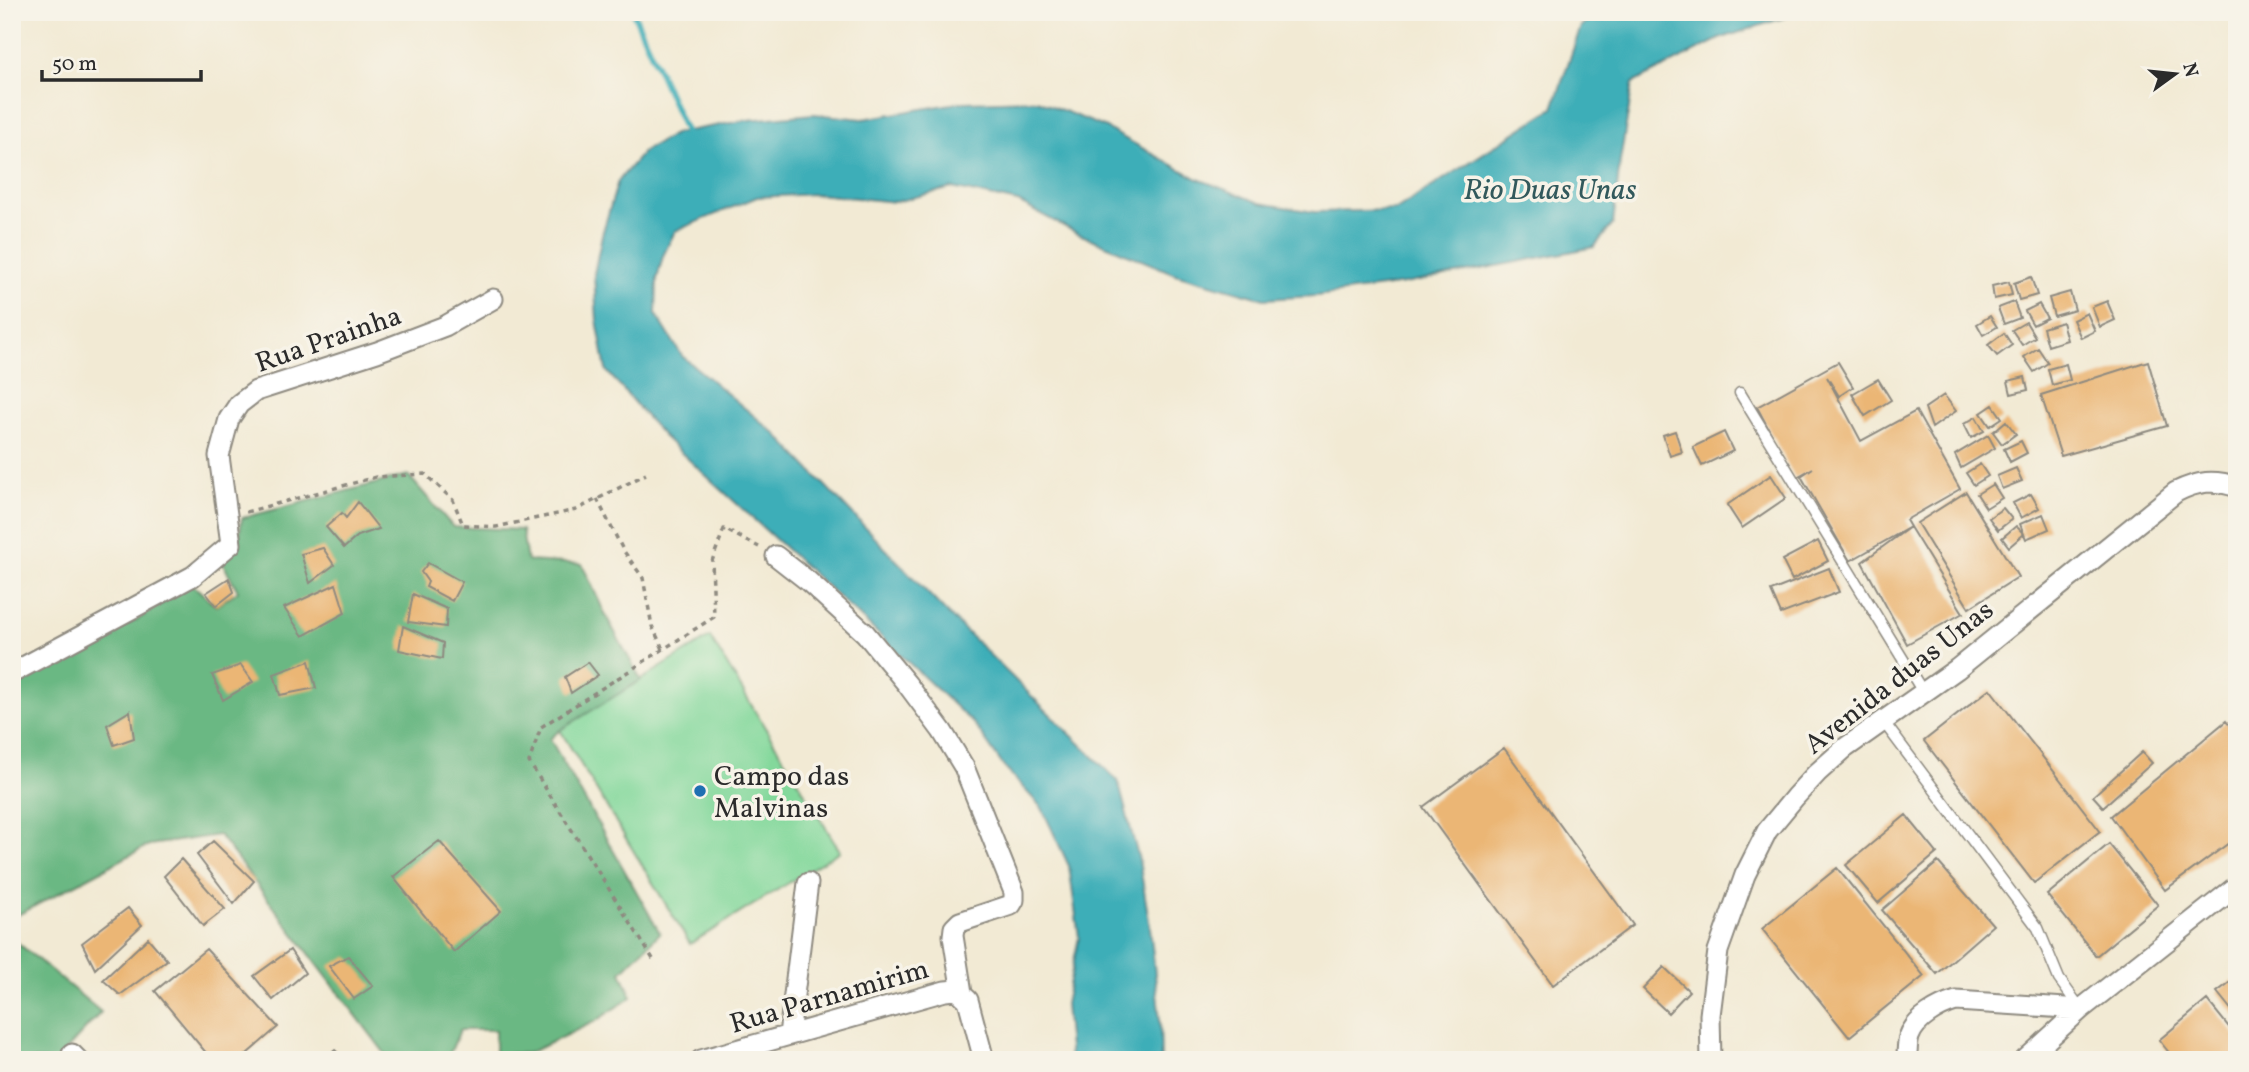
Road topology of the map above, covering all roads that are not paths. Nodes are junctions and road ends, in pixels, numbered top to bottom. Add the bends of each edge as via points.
1 (493, 299) dead end
2 (1740, 393) dead end
3 (2237, 487) edge
4 (776, 556) road end
5 (12, 673) edge
6 (1923, 692) junction
7 (1883, 721) junction
8 (808, 883) dead end
9 (2237, 887) edge
10 (965, 996) junction
11 (2081, 1009) junction
12 (789, 1035) junction
13 (701, 1060) edge
14 (984, 1060) edge
15 (1711, 1060) edge
16 (1907, 1060) edge
17 (2025, 1060) edge

1 - 5 street, Rua Prainha via 445,326 248,397 229,419 219,456 231,544 193,576
2 - 6 lane
3 - 6 street, Avenida duas Unas via 2206,481 2176,492
4 - 10 street via 865,634 942,731 964,767 1014,892 1011,905 960,922 954,929
6 - 7 street, Avenida duas Unas
7 - 11 lane via 2038,928 2059,979
7 - 15 street, Avenida duas Unas via 1817,773 1767,831 1745,875 1718,951 1710,1015
8 - 12 street
9 - 11 street
10 - 12 street, Rua Parnamirim via 957,990 946,991
10 - 14 street
11 - 16 street via 1956,1001 1941,1005 1909,1036
11 - 17 street
12 - 13 street, Rua Parnamirim

